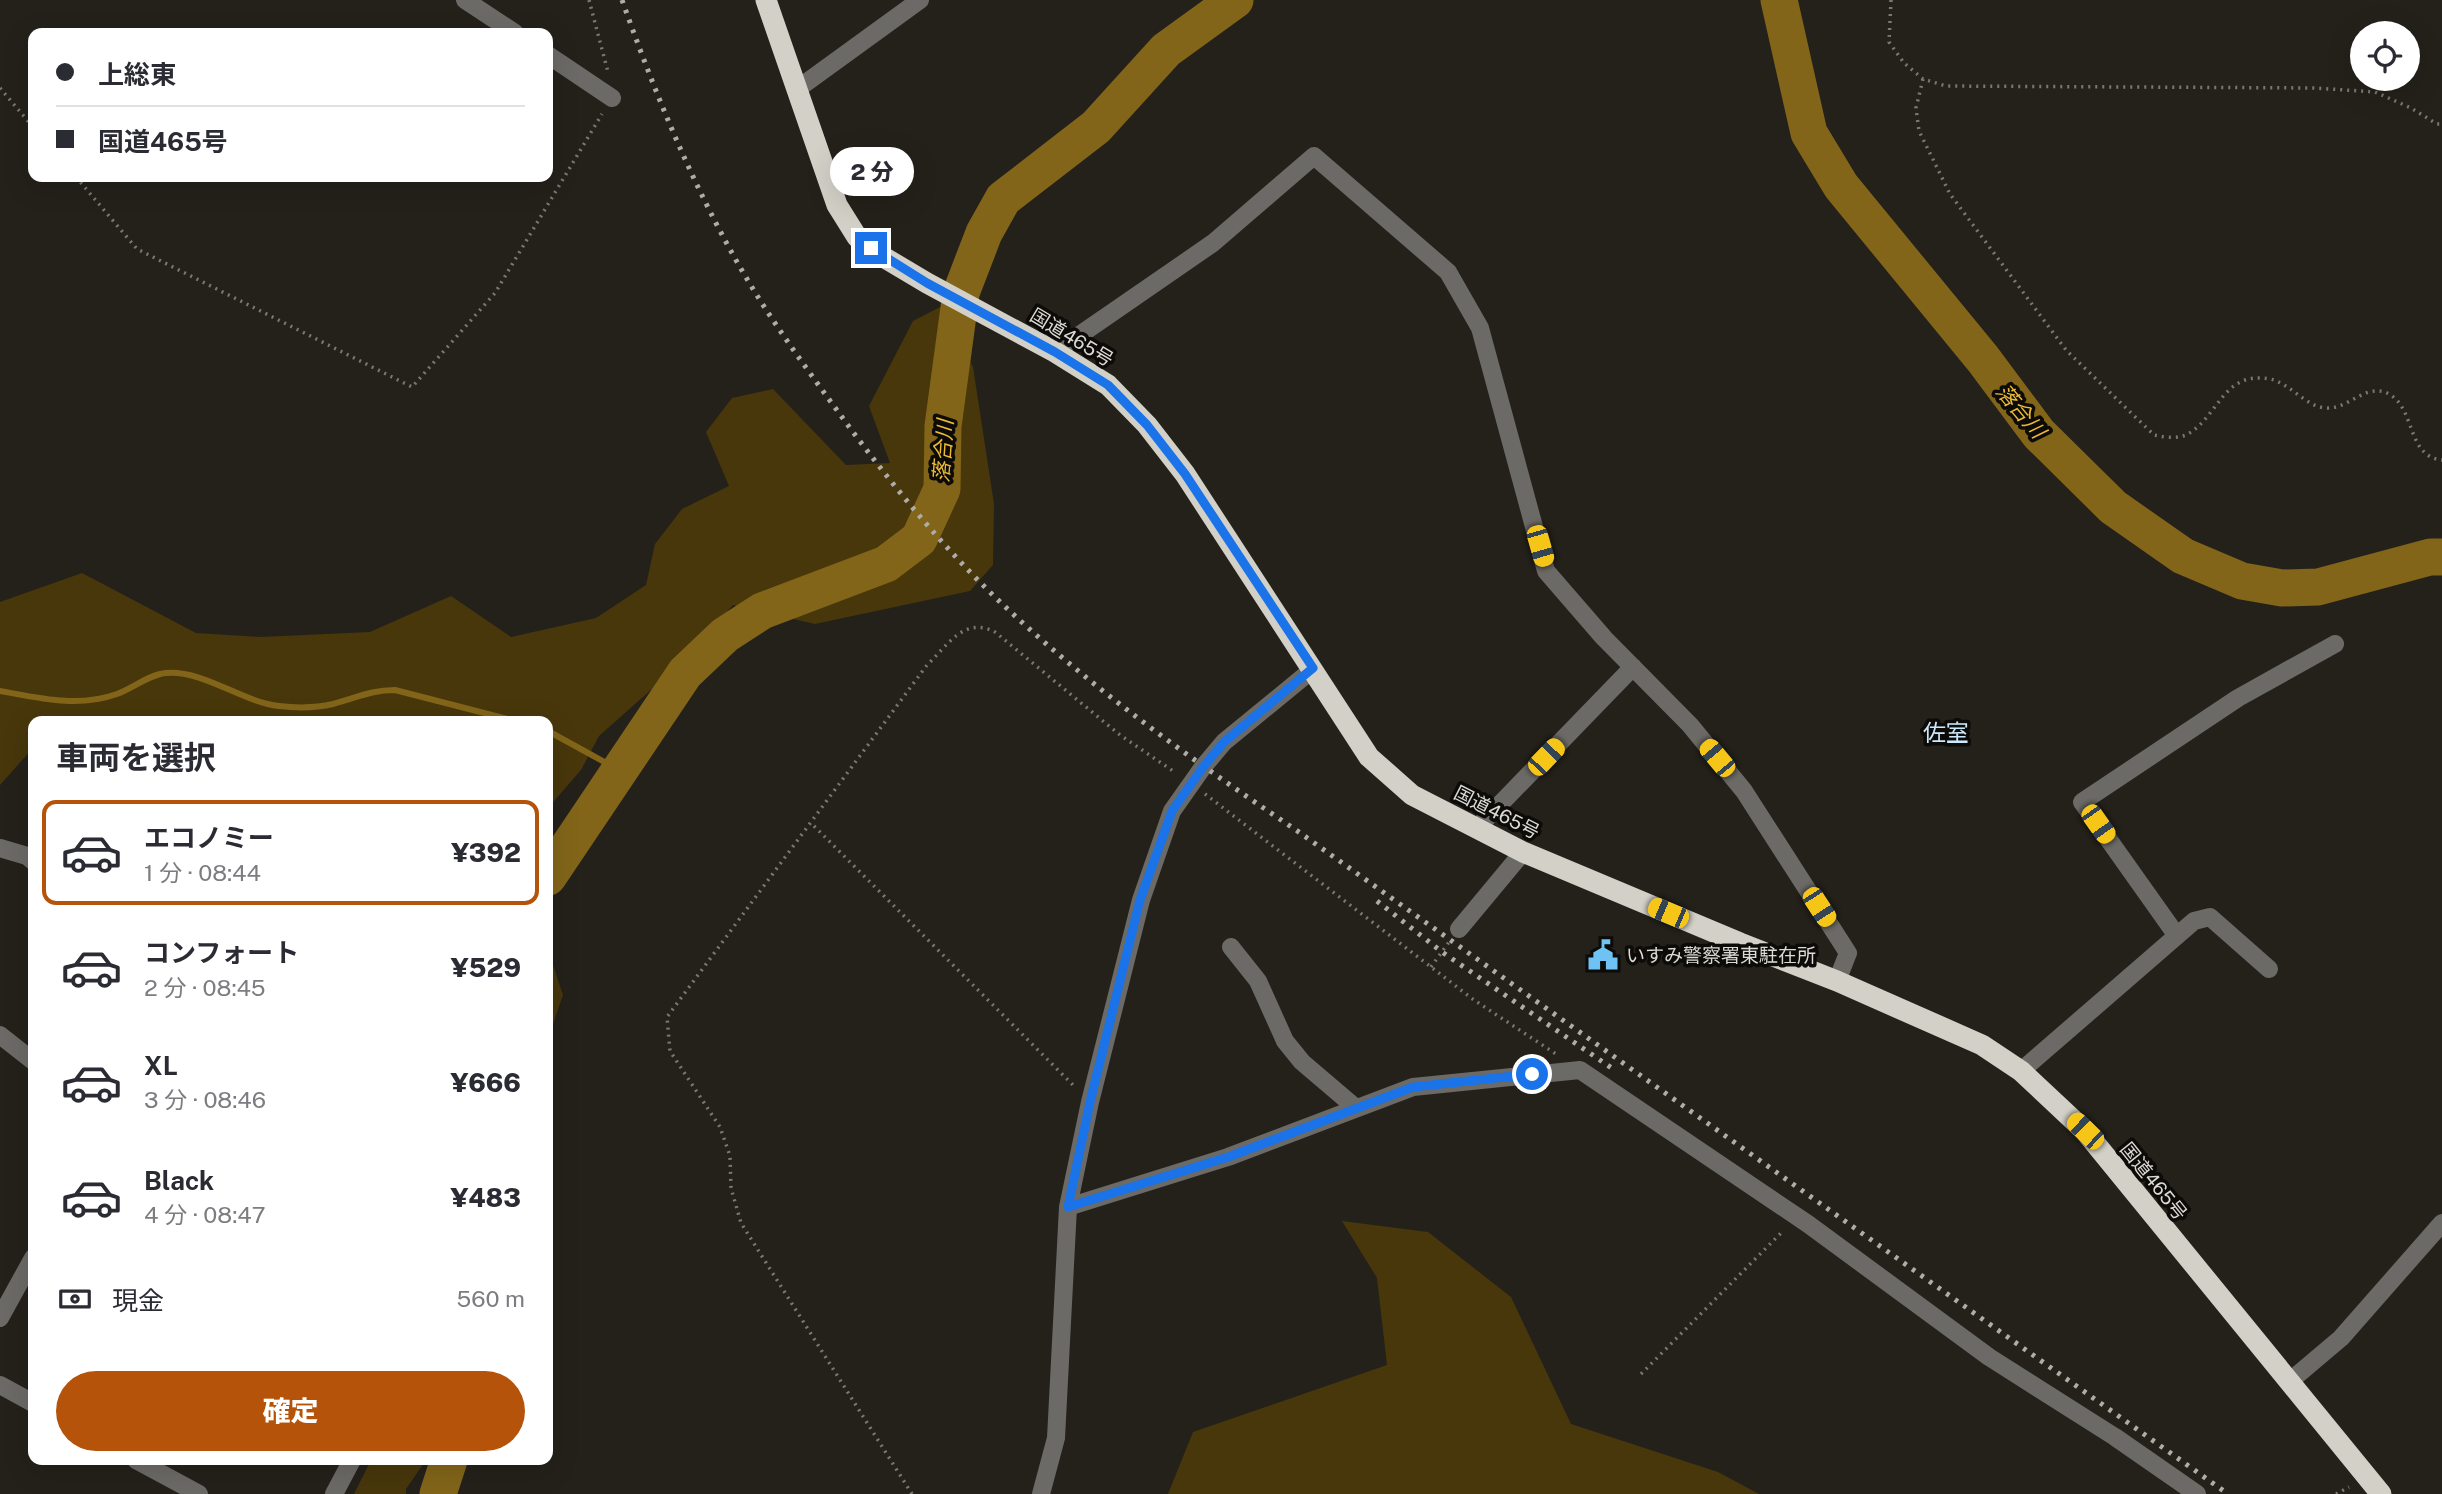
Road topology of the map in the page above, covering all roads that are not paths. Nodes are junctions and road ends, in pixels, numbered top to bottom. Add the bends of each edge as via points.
1 (465, 0) edge
2 (766, 0) edge
3 (920, 0) edge
4 (507, 28) edge
5 (553, 58) edge
6 (796, 90) junction
7 (612, 98) road end
8 (1055, 352) junction
9 (2335, 644) dead end
10 (1633, 667) junction
11 (1313, 668) junction
12 (1477, 828) junction
13 (0, 848) edge
14 (1523, 852) junction
15 (28, 857) edge
16 (1459, 929) road end
17 (2177, 936) junction
18 (1231, 947) dead end
19 (2269, 969) dead end
20 (1837, 981) junction
21 (0, 1035) edge
22 (28, 1057) edge
23 (2021, 1071) junction
24 (1356, 1108) junction
25 (1068, 1207) junction
26 (2442, 1223) edge
27 (28, 1267) edge
28 (0, 1318) edge
29 (2289, 1382) junction
30 (0, 1385) edge
31 (28, 1400) edge
32 (145, 1465) edge
33 (349, 1465) edge
34 (199, 1494) edge
35 (334, 1494) edge
36 (1041, 1494) edge
37 (2197, 1494) edge
38 (2381, 1494) edge

1 - 4 street
2 - 6 highway, 国道465号
3 - 6 street
5 - 7 street
6 - 8 highway, 国道465号 via 837,205 857,237 927,283
8 - 10 street via 1213,243 1314,156 1448,272 1480,328 1546,570
8 - 11 highway, 国道465号 via 1108,385 1147,425 1185,474
9 - 17 street via 2238,698 2082,802
10 - 12 street
10 - 20 street via 1690,725 1744,791 1848,953
11 - 12 highway, 国道465号 via 1369,757 1412,795
11 - 25 street via 1224,742 1172,811 1140,900
12 - 14 highway, 国道465号
13 - 15 street
14 - 16 street
14 - 20 highway, 国道465号
17 - 19 street via 2194,921 2210,918
17 - 23 street
18 - 24 street via 1258,981 1285,1041 1302,1062
20 - 23 highway, 国道465号 via 1982,1045
21 - 22 street
23 - 29 highway, 国道465号 via 2085,1131
24 - 25 street via 1228,1157
24 - 37 street via 1413,1087 1580,1070 1797,1217 1989,1357
25 - 36 street via 1056,1438
26 - 29 street via 2341,1338
27 - 28 street
29 - 38 highway, 国道465号
30 - 31 street
32 - 34 street
33 - 35 street

